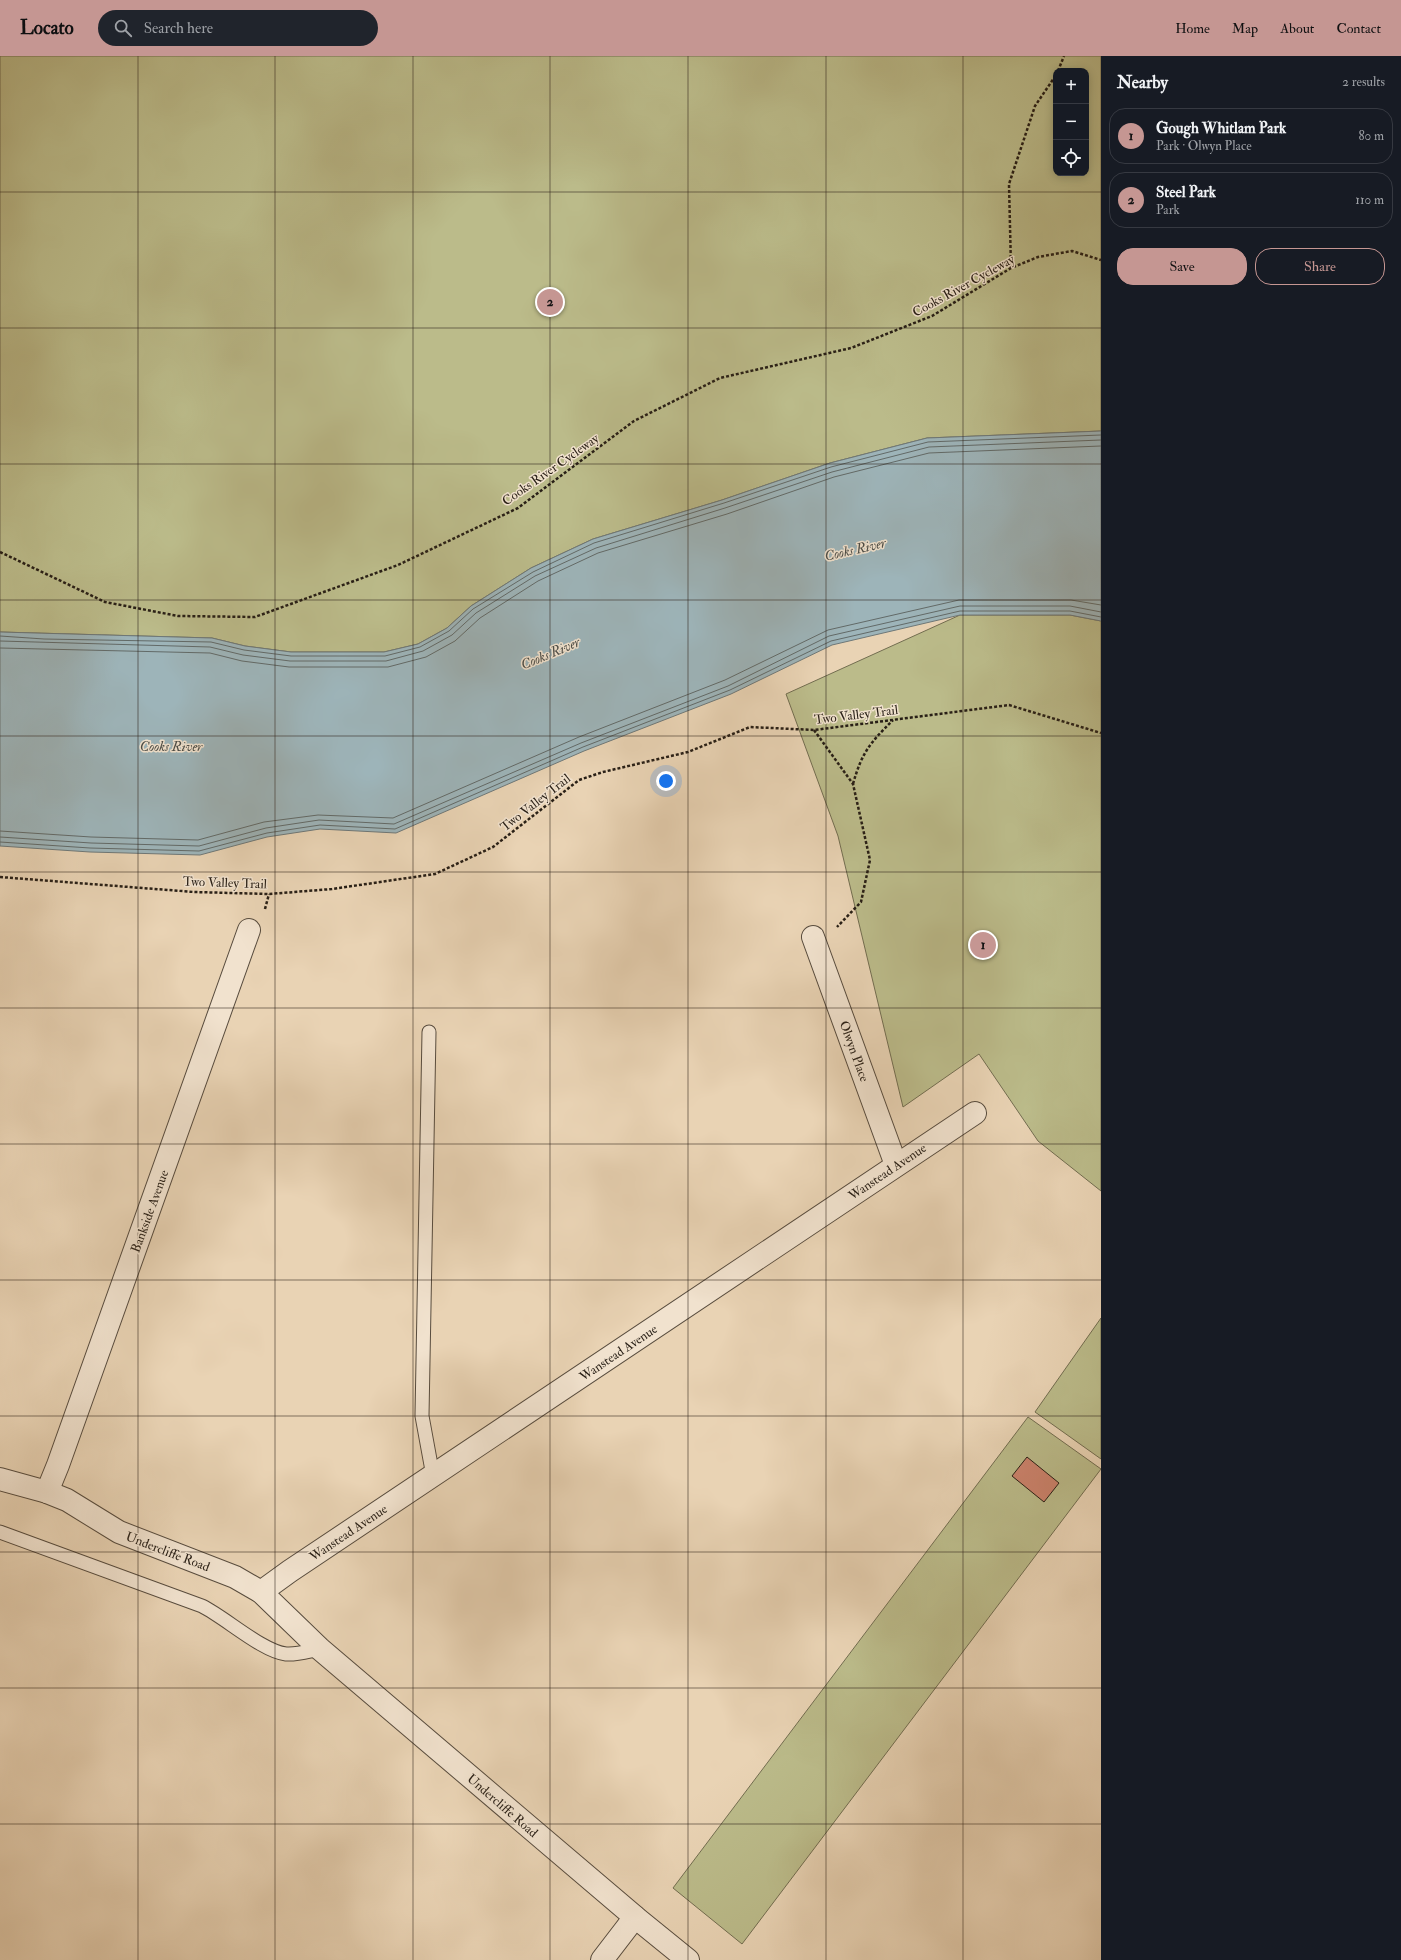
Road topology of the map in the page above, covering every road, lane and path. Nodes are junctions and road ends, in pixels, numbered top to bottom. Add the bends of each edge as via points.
1 (1064, 56) edge
2 (1059, 68) edge
3 (1053, 79) edge
4 (1101, 260) edge
5 (1011, 268) junction
6 (0, 552) edge
7 (894, 720) junction
8 (814, 730) junction
9 (1101, 733) edge
10 (853, 784) junction
11 (0, 877) edge
12 (249, 930) dead end
13 (813, 937) joint
14 (429, 1032) dead end
15 (975, 1113) dead end
16 (896, 1165) junction
17 (432, 1476) junction
18 (0, 1480) edge
19 (47, 1492) junction
20 (0, 1532) edge
21 (261, 1592) junction
22 (320, 1649) junction
23 (635, 1917) junction
24 (602, 1960) edge
25 (688, 1960) edge

1 - 2 path
3 - 5 path via 1035,106 1009,184
4 - 5 path, Cooks River Cycleway via 1072,251 1038,257
5 - 6 path, Cooks River Cycleway via 932,316 851,348 720,378 634,421 518,508 398,565 255,617 178,616 106,602
7 - 8 path, Two Valley Trail
7 - 9 path, Two Valley Trail via 1009,704
7 - 10 path via 869,744 859,762
8 - 10 path
8 - 11 path, Two Valley Trail via 750,727 688,752 579,780 493,847 435,874 332,889 268,894 194,892
10 - 13 path via 870,860 861,902 837,928
12 - 19 street, Bankside Avenue
13 - 16 street, Olwyn Place
14 - 17 lane via 422,1416
15 - 16 street, Wanstead Avenue
16 - 17 street, Wanstead Avenue
17 - 21 street, Wanstead Avenue
18 - 19 street, Undercliffe Road
19 - 21 street, Undercliffe Road via 67,1500 119,1532 229,1574
20 - 22 lane via 202,1606 278,1652 295,1654
21 - 22 street, Undercliffe Road
22 - 23 street, Undercliffe Road
23 - 24 street
23 - 25 street, Undercliffe Road

